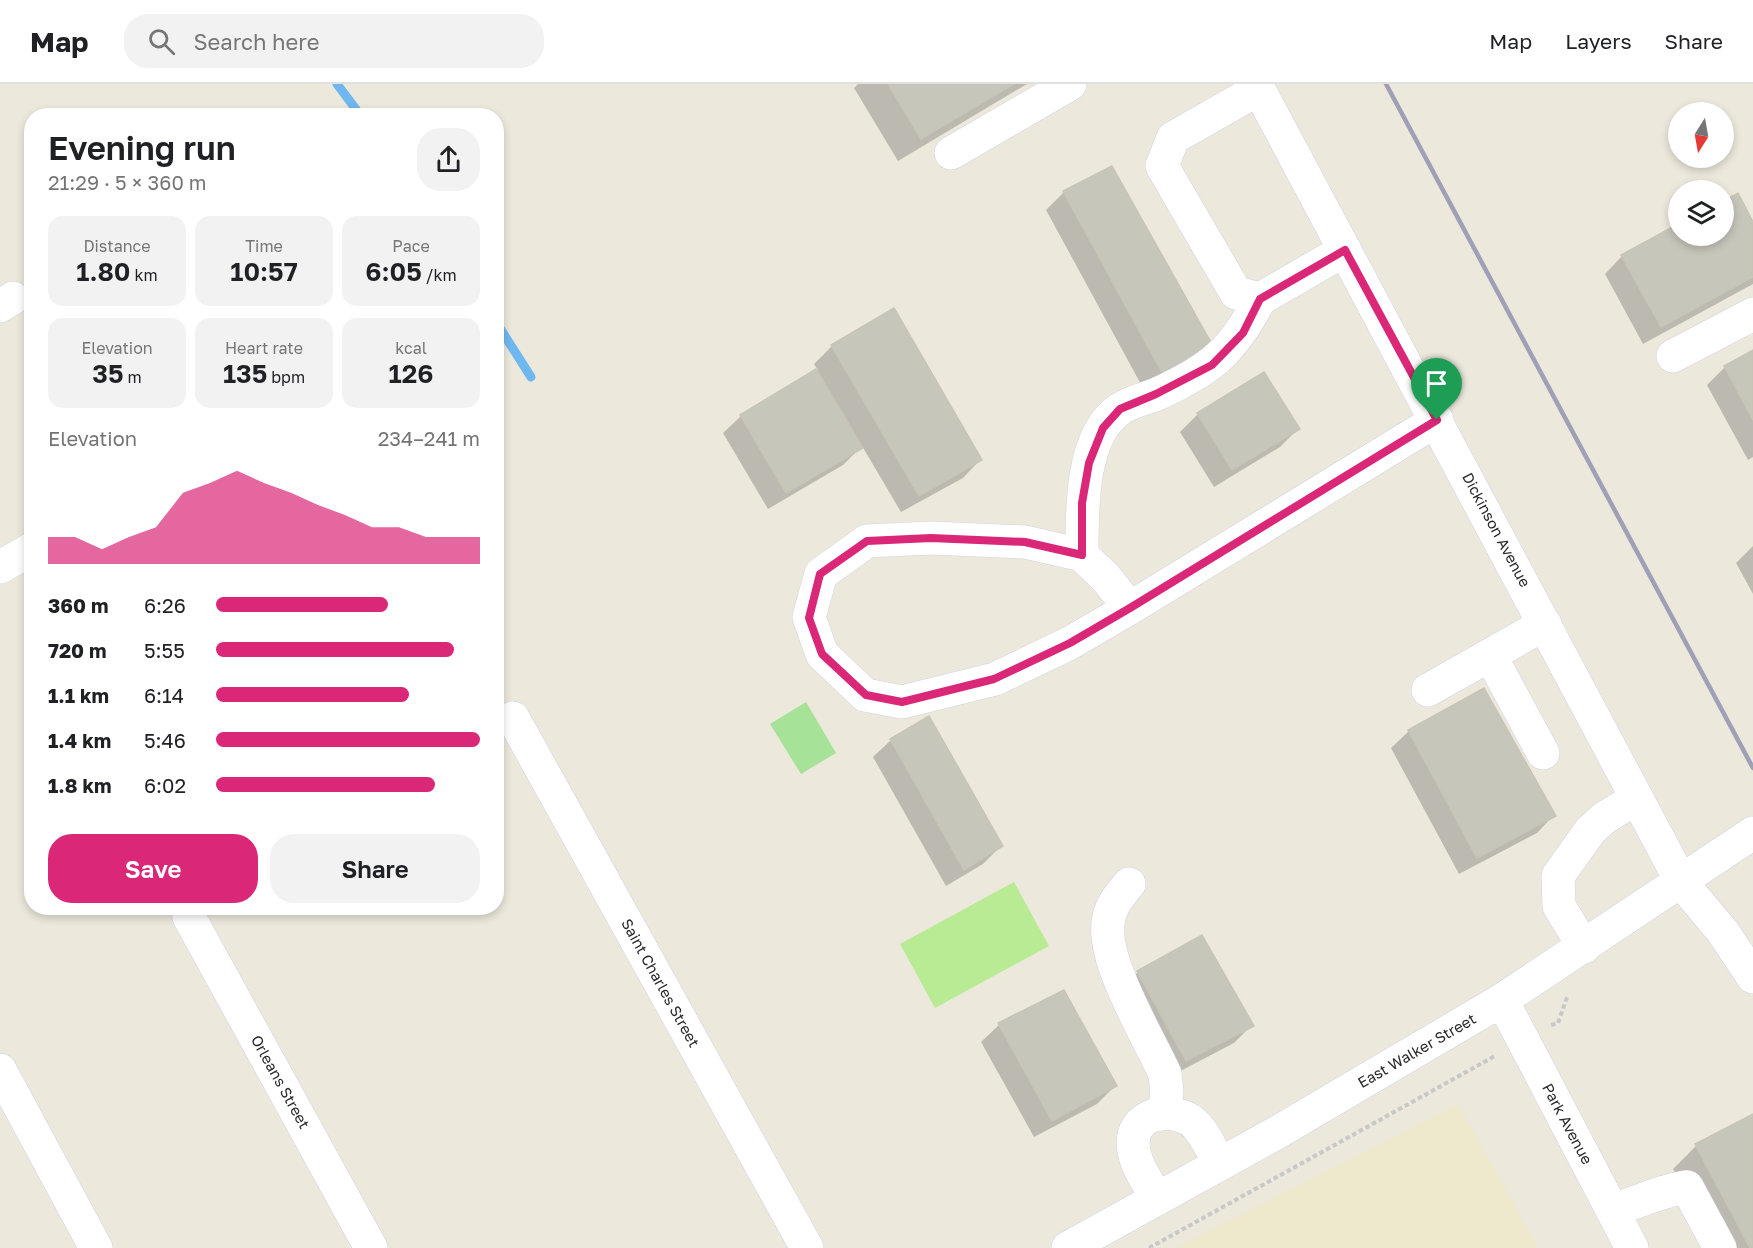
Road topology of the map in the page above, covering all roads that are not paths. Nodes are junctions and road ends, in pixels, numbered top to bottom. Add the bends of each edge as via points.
1 (1070, 84) edge
2 (1258, 86) edge
3 (951, 153) dead end
4 (1345, 250) junction
5 (1260, 299) junction
6 (1753, 314) edge
7 (1673, 356) dead end
8 (1437, 420) junction
9 (24, 554) edge
10 (1082, 555) junction
11 (0, 567) edge
12 (1130, 608) junction
13 (1545, 624) junction
14 (1490, 655) junction
15 (1428, 690) dead end
16 (513, 718) dead end
17 (1543, 753) dead end
18 (1637, 798) junction
19 (1753, 833) edge
20 (1682, 883) junction
21 (1129, 884) dead end
22 (189, 917) dead end
23 (1584, 947) junction
24 (1753, 977) edge
25 (1502, 1000) junction
26 (0, 1070) edge
27 (1164, 1112) junction
28 (1220, 1164) junction
29 (1157, 1199) junction
30 (1612, 1210) junction
31 (96, 1248) edge
32 (371, 1248) edge
33 (807, 1248) edge
34 (1068, 1248) edge
35 (1632, 1248) edge
36 (1720, 1248) edge

1 - 3 street
2 - 4 street, Dickinson Avenue
2 - 5 street via 1173,138 1162,166 1236,293
4 - 5 street
4 - 8 street, Dickinson Avenue
5 - 10 street via 1243,333 1212,365 1120,409 1103,428 1089,463 1084,493
6 - 7 street
8 - 12 street
8 - 13 street, Dickinson Avenue
9 - 11 street
10 - 12 street
10 - 12 street via 1025,542 931,538 867,541 820,574 809,618 822,654 866,695 902,702 994,679 1070,643
13 - 14 street
13 - 18 street, Dickinson Avenue
14 - 15 street
14 - 17 street
16 - 33 street, Saint Charles Street
18 - 20 street, Dickinson Avenue
18 - 23 street via 1590,831 1558,876 1559,906
19 - 20 street, East Walker Street
20 - 23 street, East Walker Street
20 - 24 street, Dickinson Avenue via 1723,932
21 - 27 street via 1114,902 1108,923 1109,949 1165,1074
22 - 32 street, Orleans Street
23 - 25 street, East Walker Street
25 - 28 street, East Walker Street
25 - 30 street, Park Avenue
26 - 31 street
27 - 28 street via 1182,1115 1195,1124
27 - 29 street via 1142,1123 1134,1134 1139,1166
28 - 29 street, East Walker Street
29 - 34 street, East Walker Street
30 - 35 street, Park Avenue
30 - 36 street via 1665,1190 1687,1187

